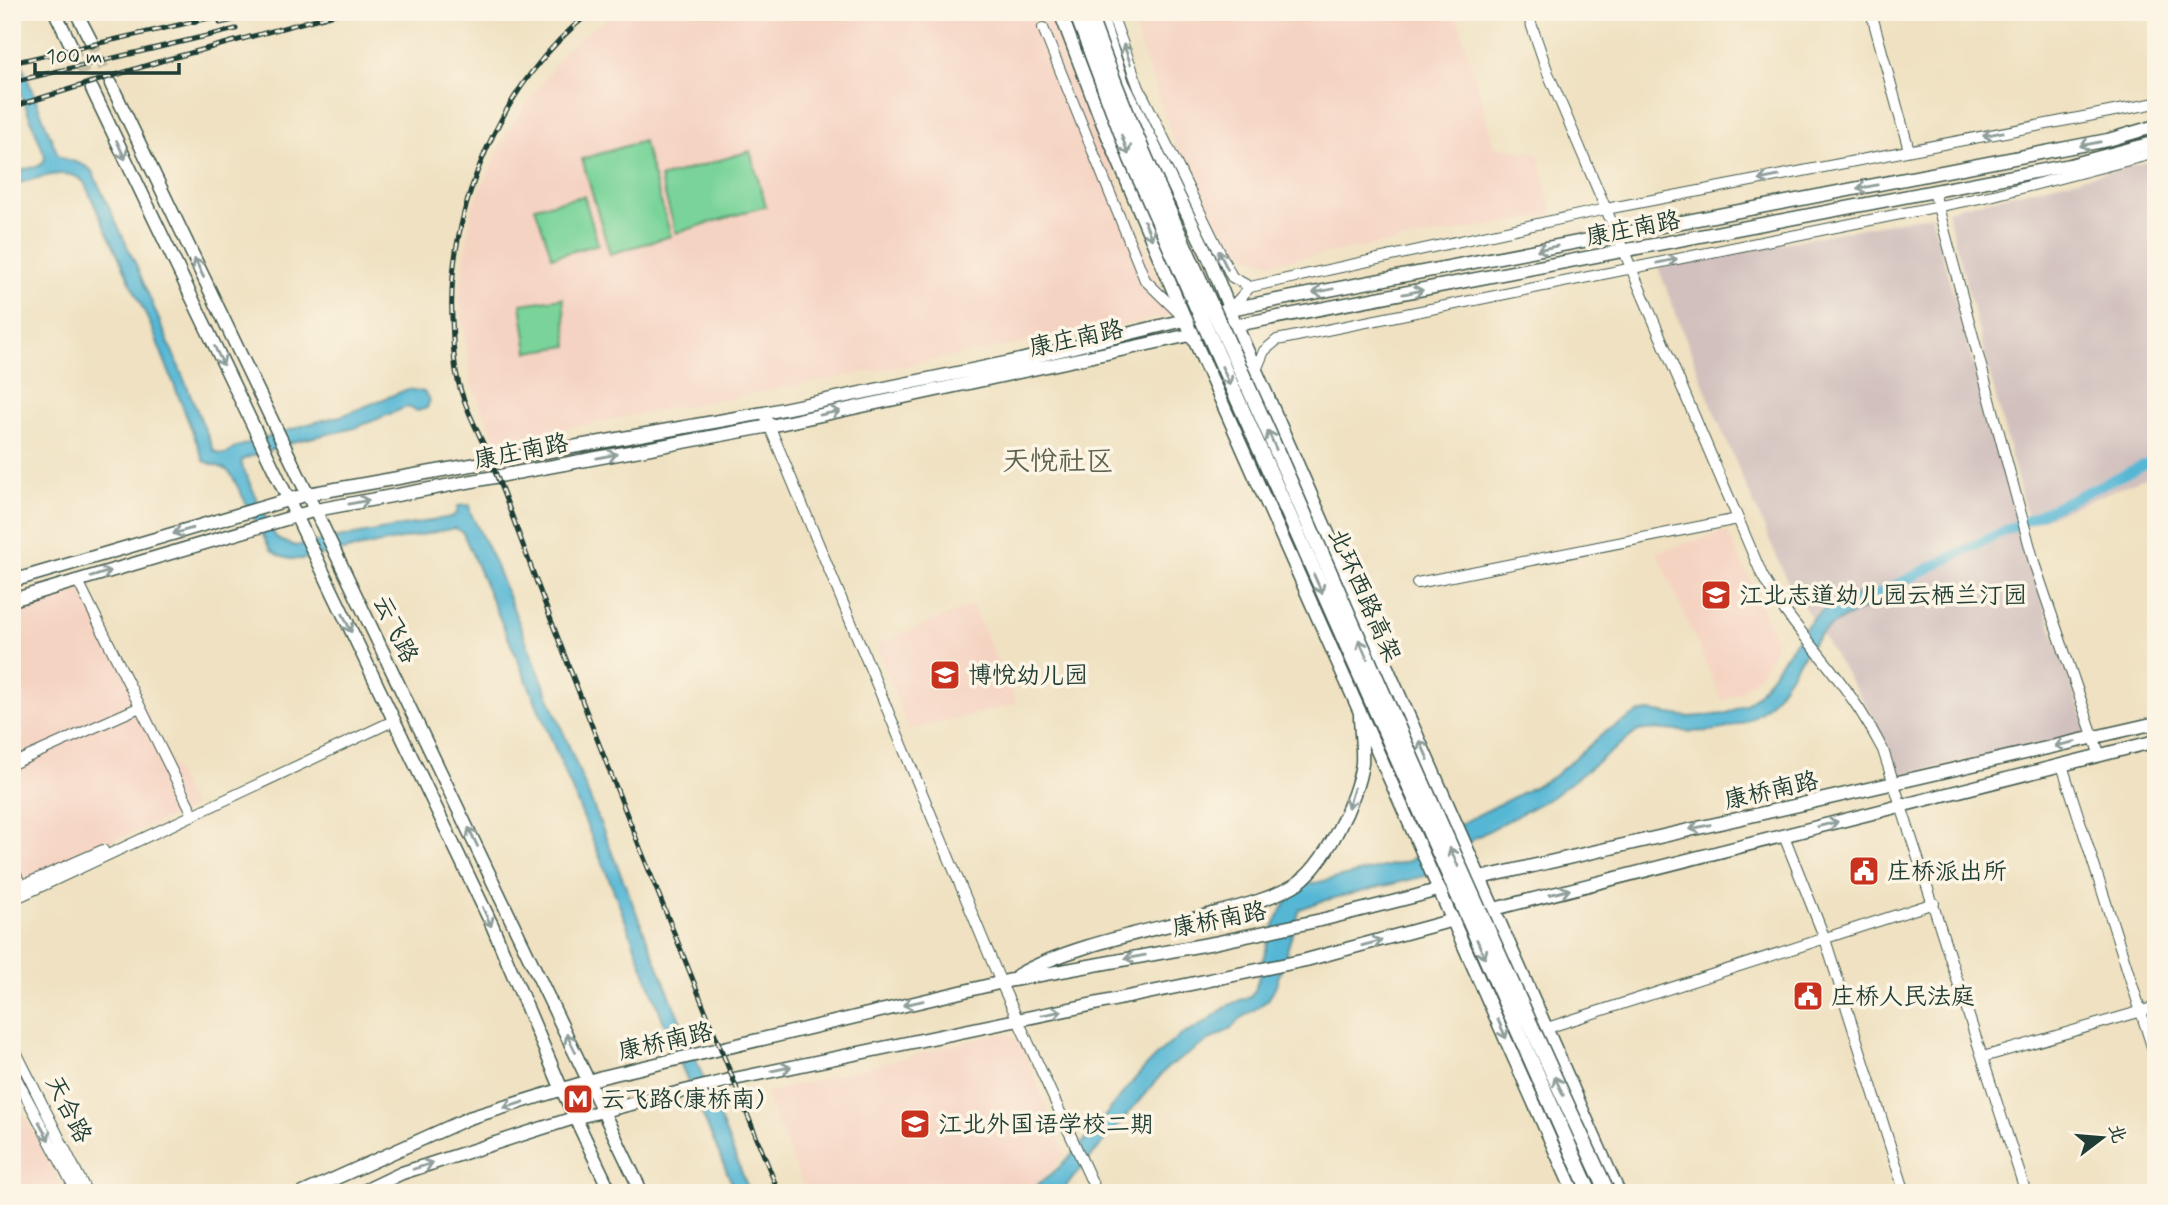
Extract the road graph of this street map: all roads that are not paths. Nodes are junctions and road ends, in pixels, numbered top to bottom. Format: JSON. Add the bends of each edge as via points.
{"nodes":[{"id":1,"x":55,"y":12,"type":"edge"},
{"id":2,"x":76,"y":12,"type":"edge"},
{"id":3,"x":1060,"y":12,"type":"edge"},
{"id":4,"x":1076,"y":12,"type":"edge"},
{"id":5,"x":1088,"y":12,"type":"edge"},
{"id":6,"x":1099,"y":12,"type":"edge"},
{"id":7,"x":1111,"y":12,"type":"edge"},
{"id":8,"x":1527,"y":12,"type":"edge"},
{"id":9,"x":1871,"y":12,"type":"edge"},
{"id":10,"x":1043,"y":28,"type":"dead end"},
{"id":11,"x":91,"y":41,"type":"tunnel mouth"},
{"id":12,"x":72,"y":47,"type":"tunnel mouth"},
{"id":13,"x":111,"y":84,"type":"tunnel mouth"},
{"id":14,"x":92,"y":89,"type":"tunnel mouth"},
{"id":15,"x":2156,"y":103,"type":"edge"},
{"id":16,"x":2156,"y":126,"type":"edge"},
{"id":17,"x":2156,"y":142,"type":"edge"},
{"id":18,"x":1909,"y":150,"type":"junction"},
{"id":19,"x":2156,"y":153,"type":"edge"},
{"id":20,"x":1934,"y":192,"type":"junction"},
{"id":21,"x":1936,"y":206,"type":"junction"},
{"id":22,"x":1606,"y":209,"type":"junction"},
{"id":23,"x":1618,"y":234,"type":"junction"},
{"id":24,"x":1625,"y":252,"type":"junction"},
{"id":25,"x":1631,"y":268,"type":"junction"},
{"id":26,"x":1250,"y":287,"type":"junction"},
{"id":27,"x":1230,"y":309,"type":"junction"},
{"id":28,"x":1186,"y":320,"type":"junction"},
{"id":29,"x":1236,"y":325,"type":"junction"},
{"id":30,"x":1192,"y":335,"type":"junction"},
{"id":31,"x":1256,"y":370,"type":"junction"},
{"id":32,"x":764,"y":413,"type":"junction"},
{"id":33,"x":770,"y":426,"type":"junction"},
{"id":34,"x":309,"y":495,"type":"junction"},
{"id":35,"x":288,"y":500,"type":"junction"},
{"id":36,"x":316,"y":510,"type":"junction"},
{"id":37,"x":297,"y":516,"type":"junction"},
{"id":38,"x":1738,"y":519,"type":"junction"},
{"id":39,"x":12,"y":581,"type":"edge"},
{"id":40,"x":78,"y":581,"type":"junction"},
{"id":41,"x":1417,"y":583,"type":"dead end"},
{"id":42,"x":12,"y":600,"type":"edge"},
{"id":43,"x":140,"y":707,"type":"junction"},
{"id":44,"x":1359,"y":707,"type":"junction"},
{"id":45,"x":393,"y":721,"type":"junction"},
{"id":46,"x":2156,"y":723,"type":"edge"},
{"id":47,"x":2094,"y":737,"type":"junction"},
{"id":48,"x":2156,"y":741,"type":"edge"},
{"id":49,"x":2100,"y":756,"type":"junction"},
{"id":50,"x":12,"y":764,"type":"edge"},
{"id":51,"x":2062,"y":765,"type":"junction"},
{"id":52,"x":1895,"y":783,"type":"junction"},
{"id":53,"x":1903,"y":806,"type":"junction"},
{"id":54,"x":193,"y":814,"type":"junction"},
{"id":55,"x":169,"y":825,"type":"junction"},
{"id":56,"x":1784,"y":836,"type":"junction"},
{"id":57,"x":12,"y":867,"type":"edge"},
{"id":58,"x":1480,"y":877,"type":"junction"},
{"id":59,"x":17,"y":888,"type":"edge"},
{"id":60,"x":1440,"y":890,"type":"junction"},
{"id":61,"x":12,"y":900,"type":"edge"},
{"id":62,"x":1934,"y":903,"type":"junction"},
{"id":63,"x":1494,"y":909,"type":"junction"},
{"id":64,"x":1454,"y":921,"type":"junction"},
{"id":65,"x":1825,"y":939,"type":"junction"},
{"id":66,"x":1004,"y":982,"type":"junction"},
{"id":67,"x":2156,"y":1007,"type":"edge"},
{"id":68,"x":2140,"y":1012,"type":"junction"},
{"id":69,"x":1020,"y":1020,"type":"junction"},
{"id":70,"x":1547,"y":1028,"type":"junction"},
{"id":71,"x":12,"y":1044,"type":"edge"},
{"id":72,"x":1983,"y":1057,"type":"junction"},
{"id":73,"x":2156,"y":1059,"type":"edge"},
{"id":74,"x":12,"y":1070,"type":"edge"},
{"id":75,"x":589,"y":1081,"type":"junction"},
{"id":76,"x":562,"y":1090,"type":"junction"},
{"id":77,"x":603,"y":1111,"type":"junction"},
{"id":78,"x":575,"y":1118,"type":"junction"},
{"id":79,"x":1096,"y":1192,"type":"edge"},
{"id":80,"x":77,"y":1193,"type":"edge"},
{"id":81,"x":87,"y":1193,"type":"edge"},
{"id":82,"x":303,"y":1193,"type":"edge"},
{"id":83,"x":360,"y":1193,"type":"edge"},
{"id":84,"x":611,"y":1193,"type":"edge"},
{"id":85,"x":642,"y":1193,"type":"edge"},
{"id":86,"x":1574,"y":1193,"type":"edge"},
{"id":87,"x":1590,"y":1193,"type":"edge"},
{"id":88,"x":1608,"y":1193,"type":"edge"},
{"id":89,"x":1619,"y":1193,"type":"edge"},
{"id":90,"x":1905,"y":1193,"type":"edge"},
{"id":91,"x":2026,"y":1193,"type":"edge"}],
"edges":[{"from":1,"to":12,"type":"main road"},
{"from":2,"to":11,"type":"main road"},
{"from":3,"to":28,"type":"main road","one_way":true,"via":[[1101,122]]},
{"from":4,"to":87,"type":"highway","name":"北环西路高架","one_way":true,"bridge":true,"via":[[1142,184]]},
{"from":88,"to":5,"type":"highway","name":"北环西路高架","one_way":true,"bridge":true,"via":[[1139,144]]},
{"from":6,"to":27,"type":"main road","via":[[1123,83]]},
{"from":26,"to":7,"type":"street","one_way":true,"via":[[1232,277],[1139,88]]},
{"from":8,"to":22,"type":"street"},
{"from":9,"to":18,"type":"street"},
{"from":10,"to":28,"type":"street","via":[[1145,280]]},
{"from":34,"to":13,"type":"main road","name":"云飞路","one_way":true},
{"from":14,"to":35,"type":"main road","name":"云飞路","one_way":true},
{"from":15,"to":18,"type":"street","one_way":true},
{"from":16,"to":23,"type":"main road","name":"康庄南路","one_way":true,"via":[[2108,140]]},
{"from":17,"to":20,"type":"main road","name":"康庄南路","via":[[2070,165]]},
{"from":18,"to":22,"type":"street","one_way":true},
{"from":19,"to":21,"type":"street"},
{"from":20,"to":21,"type":"street"},
{"from":20,"to":24,"type":"main road","name":"康庄南路"},
{"from":25,"to":21,"type":"street","one_way":true},
{"from":21,"to":47,"type":"street","via":[[2035,566]]},
{"from":22,"to":23,"type":"street"},
{"from":22,"to":26,"type":"street"},
{"from":23,"to":24,"type":"street"},
{"from":23,"to":27,"type":"main road","name":"康庄南路","one_way":true},
{"from":24,"to":25,"type":"street"},
{"from":29,"to":24,"type":"main road","name":"康庄南路","one_way":true},
{"from":25,"to":31,"type":"street","via":[[1277,340],[1264,351]]},
{"from":25,"to":38,"type":"street"},
{"from":26,"to":27,"type":"street"},
{"from":27,"to":28,"type":"main road","name":"康庄南路"},
{"from":27,"to":29,"type":"main road"},
{"from":28,"to":30,"type":"main road"},
{"from":28,"to":32,"type":"main road","name":"康庄南路"},
{"from":29,"to":30,"type":"main road","name":"康庄南路"},
{"from":29,"to":31,"type":"main road"},
{"from":33,"to":30,"type":"main road","name":"康庄南路","one_way":true},
{"from":30,"to":44,"type":"main road"},
{"from":58,"to":31,"type":"main road","one_way":true},
{"from":32,"to":33,"type":"street"},
{"from":32,"to":34,"type":"main road","name":"康庄南路"},
{"from":36,"to":33,"type":"main road","name":"康庄南路","one_way":true},
{"from":33,"to":66,"type":"street"},
{"from":34,"to":35,"type":"main road","name":"康庄南路"},
{"from":34,"to":36,"type":"main road","name":"云飞路"},
{"from":35,"to":37,"type":"main road","name":"云飞路"},
{"from":35,"to":39,"type":"main road","name":"康庄南路","one_way":true},
{"from":36,"to":37,"type":"main road","name":"康庄南路"},
{"from":75,"to":36,"type":"main road","name":"云飞路","one_way":true},
{"from":40,"to":37,"type":"main road","name":"康庄南路","one_way":true},
{"from":37,"to":45,"type":"main road","name":"云飞路","one_way":true},
{"from":38,"to":41,"type":"street"},
{"from":38,"to":52,"type":"street","via":[[1772,594],[1869,723]]},
{"from":40,"to":42,"type":"main road","name":"康庄南路"},
{"from":40,"to":43,"type":"street"},
{"from":43,"to":50,"type":"street"},
{"from":43,"to":54,"type":"street"},
{"from":44,"to":60,"type":"main road"},
{"from":44,"to":66,"type":"main road","one_way":true,"via":[[1362,763],[1344,822],[1295,885],[1251,904],[1035,965]]},
{"from":45,"to":54,"type":"street"},
{"from":45,"to":76,"type":"main road","name":"云飞路","one_way":true,"via":[[492,925]]},
{"from":46,"to":47,"type":"main road","name":"康桥南路"},
{"from":47,"to":49,"type":"street"},
{"from":47,"to":52,"type":"main road","name":"康桥南路","one_way":true},
{"from":48,"to":49,"type":"main road","name":"康桥南路"},
{"from":49,"to":51,"type":"main road","name":"康桥南路"},
{"from":51,"to":53,"type":"main road","name":"康桥南路"},
{"from":51,"to":68,"type":"street"},
{"from":52,"to":53,"type":"street"},
{"from":52,"to":58,"type":"main road","name":"康桥南路","one_way":true},
{"from":56,"to":53,"type":"main road","name":"康桥南路","one_way":true},
{"from":53,"to":62,"type":"street"},
{"from":54,"to":55,"type":"street"},
{"from":55,"to":59,"type":"street"},
{"from":55,"to":61,"type":"street"},
{"from":63,"to":56,"type":"main road","name":"康桥南路","one_way":true},
{"from":56,"to":65,"type":"street"},
{"from":57,"to":59,"type":"street"},
{"from":58,"to":60,"type":"main road","name":"康桥南路"},
{"from":58,"to":63,"type":"main road"},
{"from":60,"to":64,"type":"main road"},
{"from":60,"to":66,"type":"main road","name":"康桥南路","one_way":true,"via":[[1251,935]]},
{"from":62,"to":65,"type":"street"},
{"from":62,"to":72,"type":"street"},
{"from":63,"to":64,"type":"main road","name":"康桥南路"},
{"from":63,"to":70,"type":"main road"},
{"from":69,"to":64,"type":"main road","name":"康桥南路","one_way":true,"via":[[1236,976]]},
{"from":64,"to":86,"type":"main road","one_way":true},
{"from":65,"to":70,"type":"street"},
{"from":65,"to":90,"type":"street"},
{"from":66,"to":69,"type":"street"},
{"from":66,"to":75,"type":"main road","name":"康桥南路","one_way":true},
{"from":67,"to":68,"type":"street"},
{"from":68,"to":72,"type":"street"},
{"from":68,"to":73,"type":"street"},
{"from":77,"to":69,"type":"main road","name":"康桥南路","one_way":true},
{"from":69,"to":79,"type":"street"},
{"from":70,"to":89,"type":"main road"},
{"from":71,"to":81,"type":"street","name":"天合路"},
{"from":72,"to":91,"type":"street"},
{"from":74,"to":80,"type":"street","name":"天合路","one_way":true},
{"from":75,"to":76,"type":"main road","name":"康桥南路"},
{"from":75,"to":77,"type":"main road","name":"云飞路"},
{"from":76,"to":78,"type":"main road","name":"云飞路"},
{"from":76,"to":82,"type":"main road","name":"康桥南路","one_way":true,"via":[[469,1118]]},
{"from":77,"to":78,"type":"main road","name":"康桥南路"},
{"from":77,"to":85,"type":"main road","name":"云飞路"},
{"from":83,"to":78,"type":"main road","one_way":true,"via":[[401,1173]]},
{"from":78,"to":84,"type":"main road","name":"云飞路"}]}
